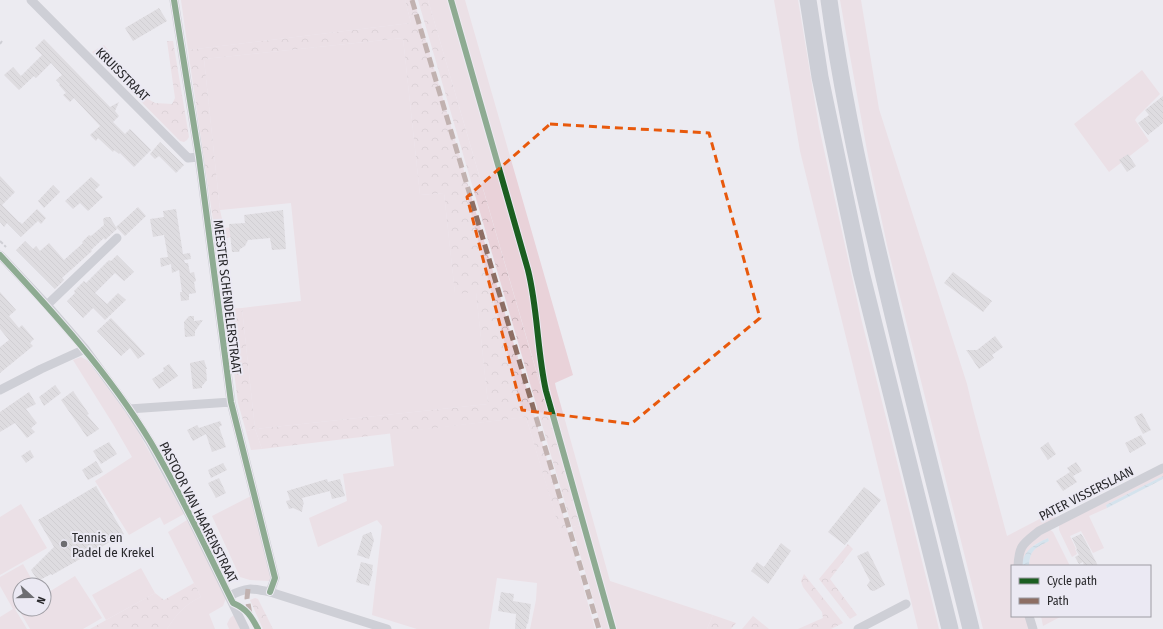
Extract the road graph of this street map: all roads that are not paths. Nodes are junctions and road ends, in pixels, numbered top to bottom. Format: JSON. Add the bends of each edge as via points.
{"nodes":[{"id":1,"x":31,"y":0,"type":"edge"},
{"id":2,"x":174,"y":0,"type":"edge"},
{"id":3,"x":808,"y":0,"type":"edge"},
{"id":4,"x":829,"y":0,"type":"edge"},
{"id":5,"x":199,"y":157,"type":"junction"},
{"id":6,"x":117,"y":238,"type":"dead end"},
{"id":7,"x":0,"y":255,"type":"edge"},
{"id":8,"x":47,"y":305,"type":"junction"},
{"id":9,"x":85,"y":350,"type":"junction"},
{"id":10,"x":0,"y":390,"type":"edge"},
{"id":11,"x":231,"y":402,"type":"junction"},
{"id":12,"x":129,"y":409,"type":"junction"},
{"id":13,"x":1163,"y":468,"type":"edge"},
{"id":14,"x":1018,"y":565,"type":"edge"},
{"id":15,"x":270,"y":592,"type":"junction"},
{"id":16,"x":230,"y":596,"type":"junction"},
{"id":17,"x":906,"y":604,"type":"dead end"},
{"id":18,"x":1029,"y":617,"type":"edge"},
{"id":19,"x":245,"y":629,"type":"edge"},
{"id":20,"x":387,"y":629,"type":"edge"},
{"id":21,"x":858,"y":629,"type":"edge"},
{"id":22,"x":950,"y":629,"type":"edge"},
{"id":23,"x":971,"y":629,"type":"edge"},
{"id":24,"x":1033,"y":629,"type":"edge"}],
"edges":[{"from":1,"to":5,"type":"street","name":"KRUISSTRAAT","via":[[188,158]]},
{"from":2,"to":5,"type":"street","name":"MEESTER SCHENDELERSTRAAT"},
{"from":3,"to":22,"type":"highway","via":[[820,77],[861,272]]},
{"from":4,"to":23,"type":"highway","via":[[862,185]]},
{"from":5,"to":11,"type":"street","name":"MEESTER SCHENDELERSTRAAT"},
{"from":6,"to":8,"type":"street"},
{"from":7,"to":8,"type":"street","name":"PASTOOR VAN HAARENSTRAAT"},
{"from":8,"to":9,"type":"street","name":"PASTOOR VAN HAARENSTRAAT"},
{"from":9,"to":10,"type":"street"},
{"from":9,"to":12,"type":"street","name":"PASTOOR VAN HAARENSTRAAT"},
{"from":11,"to":12,"type":"street"},
{"from":11,"to":15,"type":"street","name":"MEESTER SCHENDELERSTRAAT","via":[[276,578]]},
{"from":12,"to":16,"type":"street","name":"PASTOOR VAN HAARENSTRAAT","via":[[186,507]]},
{"from":13,"to":14,"type":"street","name":"PATER VISSERSLAAN","via":[[1039,531],[1023,544],[1018,556]]},
{"from":15,"to":16,"type":"street","via":[[252,588]]},
{"from":15,"to":20,"type":"street"},
{"from":16,"to":19,"type":"street","name":"PASTOOR VAN HAARENSTRAAT"},
{"from":17,"to":21,"type":"street"},
{"from":18,"to":24,"type":"street"}]}
